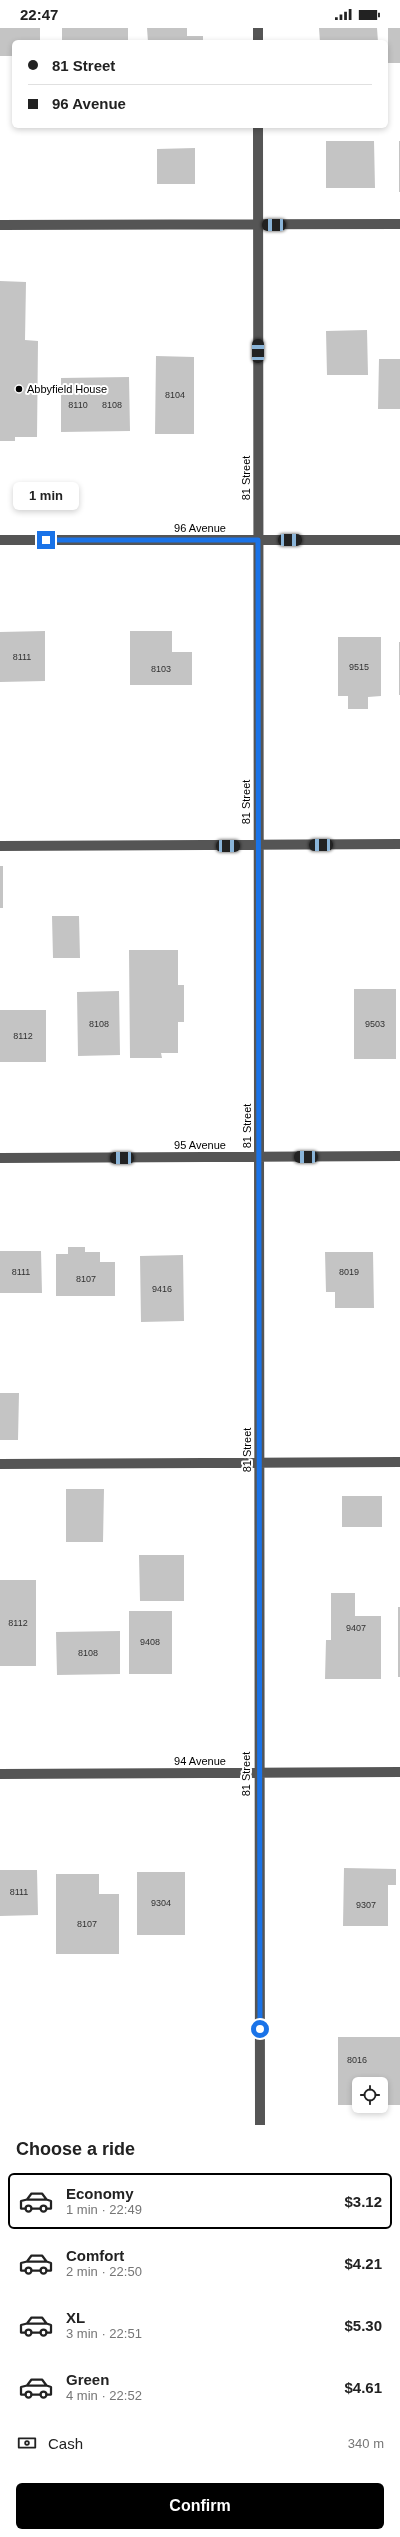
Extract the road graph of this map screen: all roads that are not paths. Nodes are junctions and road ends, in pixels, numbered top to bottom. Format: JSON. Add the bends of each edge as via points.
{"nodes":[{"id":1,"x":258,"y":28,"type":"edge"},
{"id":2,"x":258,"y":40,"type":"edge"},
{"id":3,"x":258,"y":128,"type":"edge"},
{"id":4,"x":400,"y":224,"type":"edge"},
{"id":5,"x":0,"y":225,"type":"edge"},
{"id":6,"x":258,"y":225,"type":"junction"},
{"id":7,"x":0,"y":540,"type":"edge"},
{"id":8,"x":258,"y":540,"type":"junction"},
{"id":9,"x":400,"y":540,"type":"edge"},
{"id":10,"x":400,"y":844,"type":"edge"},
{"id":11,"x":0,"y":846,"type":"edge"},
{"id":12,"x":258,"y":846,"type":"junction"},
{"id":13,"x":400,"y":1156,"type":"edge"},
{"id":14,"x":259,"y":1157,"type":"junction"},
{"id":15,"x":0,"y":1158,"type":"edge"},
{"id":16,"x":400,"y":1462,"type":"edge"},
{"id":17,"x":0,"y":1464,"type":"edge"},
{"id":18,"x":260,"y":1464,"type":"junction"},
{"id":19,"x":400,"y":1772,"type":"edge"},
{"id":20,"x":258,"y":1773,"type":"junction"},
{"id":21,"x":0,"y":1774,"type":"edge"},
{"id":22,"x":260,"y":2125,"type":"edge"}],
"edges":[{"from":1,"to":2,"type":"street"},
{"from":3,"to":6,"type":"street","name":"81 Street"},
{"from":4,"to":6,"type":"street"},
{"from":5,"to":6,"type":"street"},
{"from":6,"to":8,"type":"street","name":"81 Street"},
{"from":7,"to":8,"type":"street","name":"96 Avenue"},
{"from":8,"to":9,"type":"street","name":"96 Avenue"},
{"from":8,"to":12,"type":"street","name":"81 Street"},
{"from":10,"to":12,"type":"street"},
{"from":11,"to":12,"type":"street"},
{"from":12,"to":14,"type":"street","name":"81 Street"},
{"from":13,"to":14,"type":"street","name":"95 Avenue"},
{"from":14,"to":15,"type":"street","name":"95 Avenue"},
{"from":14,"to":18,"type":"street","name":"81 Street"},
{"from":16,"to":18,"type":"street"},
{"from":17,"to":18,"type":"street"},
{"from":18,"to":20,"type":"street","name":"81 Street"},
{"from":19,"to":20,"type":"street","name":"94 Avenue"},
{"from":20,"to":21,"type":"street","name":"94 Avenue"},
{"from":20,"to":22,"type":"street","name":"81 Street"}]}
